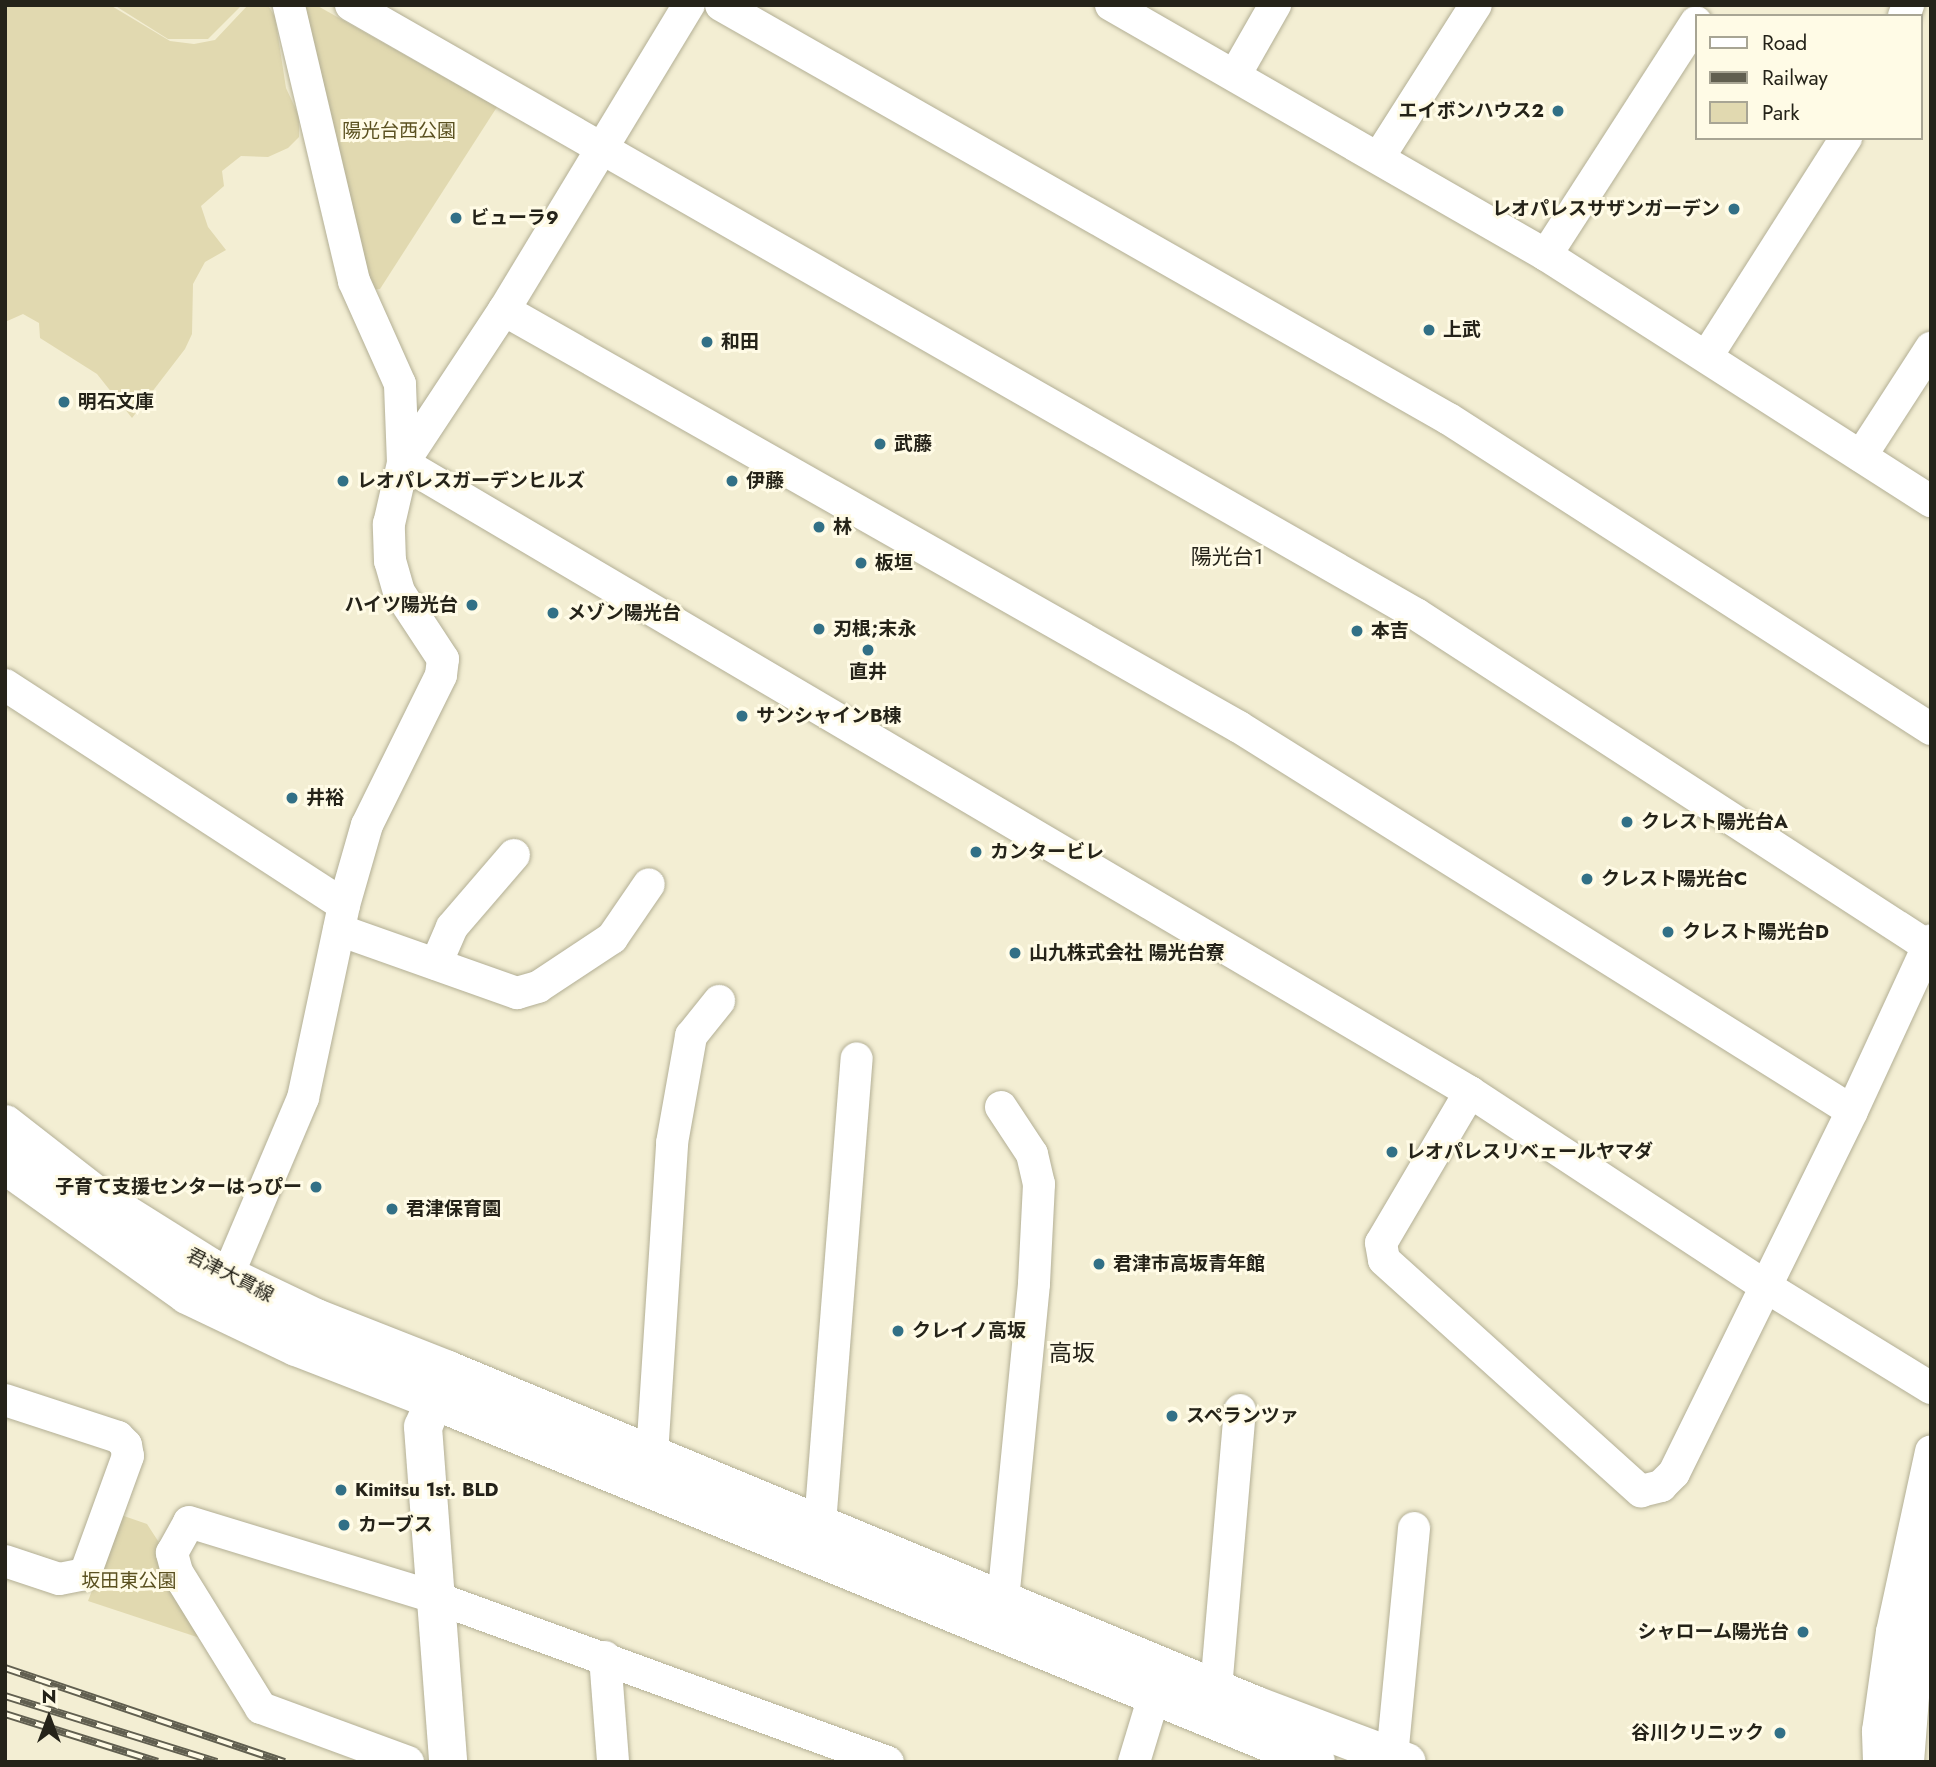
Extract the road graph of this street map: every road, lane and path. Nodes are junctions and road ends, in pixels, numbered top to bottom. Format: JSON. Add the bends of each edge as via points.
{"nodes":[{"id":1,"x":289,"y":5,"type":"edge"},
{"id":2,"x":351,"y":5,"type":"edge"},
{"id":3,"x":689,"y":5,"type":"edge"},
{"id":4,"x":721,"y":5,"type":"edge"},
{"id":5,"x":1111,"y":5,"type":"edge"},
{"id":6,"x":1275,"y":5,"type":"edge"},
{"id":7,"x":1476,"y":5,"type":"edge"},
{"id":8,"x":1694,"y":25,"type":"edge"},
{"id":9,"x":1235,"y":75,"type":"junction"},
{"id":10,"x":1845,"y":140,"type":"edge"},
{"id":11,"x":602,"y":149,"type":"junction"},
{"id":12,"x":1379,"y":157,"type":"junction"},
{"id":13,"x":1546,"y":255,"type":"junction"},
{"id":14,"x":504,"y":310,"type":"junction"},
{"id":15,"x":1931,"y":348,"type":"edge"},
{"id":16,"x":1707,"y":356,"type":"junction"},
{"id":17,"x":1861,"y":456,"type":"junction"},
{"id":18,"x":402,"y":463,"type":"junction"},
{"id":19,"x":1931,"y":501,"type":"edge"},
{"id":20,"x":5,"y":685,"type":"edge"},
{"id":21,"x":1931,"y":729,"type":"edge"},
{"id":22,"x":514,"y":855,"type":"dead end"},
{"id":23,"x":649,"y":884,"type":"dead end"},
{"id":24,"x":342,"y":917,"type":"junction"},
{"id":25,"x":1928,"y":942,"type":"edge"},
{"id":26,"x":436,"y":964,"type":"junction"},
{"id":27,"x":719,"y":1001,"type":"dead end"},
{"id":28,"x":857,"y":1058,"type":"dead end"},
{"id":29,"x":1470,"y":1092,"type":"junction"},
{"id":30,"x":1001,"y":1107,"type":"dead end"},
{"id":31,"x":1852,"y":1111,"type":"junction"},
{"id":32,"x":5,"y":1124,"type":"edge"},
{"id":33,"x":5,"y":1165,"type":"edge"},
{"id":34,"x":1765,"y":1286,"type":"junction"},
{"id":35,"x":221,"y":1292,"type":"junction"},
{"id":36,"x":442,"y":1386,"type":"junction"},
{"id":37,"x":1931,"y":1388,"type":"edge"},
{"id":38,"x":5,"y":1400,"type":"edge"},
{"id":39,"x":1240,"y":1410,"type":"dead end"},
{"id":40,"x":1931,"y":1451,"type":"edge"},
{"id":41,"x":652,"y":1455,"type":"junction"},
{"id":42,"x":820,"y":1524,"type":"junction"},
{"id":43,"x":1414,"y":1528,"type":"dead end"},
{"id":44,"x":1931,"y":1555,"type":"edge"},
{"id":45,"x":5,"y":1562,"type":"edge"},
{"id":46,"x":434,"y":1597,"type":"junction"},
{"id":47,"x":1003,"y":1600,"type":"junction"},
{"id":48,"x":605,"y":1657,"type":"junction"},
{"id":49,"x":1216,"y":1689,"type":"junction"},
{"id":50,"x":1154,"y":1696,"type":"junction"},
{"id":51,"x":1399,"y":1759,"type":"edge"},
{"id":52,"x":408,"y":1762,"type":"edge"},
{"id":53,"x":448,"y":1762,"type":"edge"},
{"id":54,"x":613,"y":1762,"type":"edge"},
{"id":55,"x":888,"y":1762,"type":"edge"},
{"id":56,"x":1135,"y":1762,"type":"edge"},
{"id":57,"x":1316,"y":1762,"type":"edge"},
{"id":58,"x":1879,"y":1762,"type":"edge"},
{"id":59,"x":1905,"y":1762,"type":"edge"}],
"edges":[{"from":1,"to":18,"type":"street","via":[[354,281],[400,384]]},
{"from":2,"to":11,"type":"street"},
{"from":3,"to":11,"type":"street"},
{"from":4,"to":21,"type":"street","via":[[1450,419]]},
{"from":5,"to":9,"type":"street"},
{"from":6,"to":9,"type":"street"},
{"from":7,"to":12,"type":"street"},
{"from":8,"to":13,"type":"street"},
{"from":9,"to":12,"type":"street"},
{"from":10,"to":16,"type":"street"},
{"from":11,"to":14,"type":"street"},
{"from":11,"to":25,"type":"street","via":[[1416,614]]},
{"from":12,"to":13,"type":"street"},
{"from":13,"to":16,"type":"street"},
{"from":14,"to":18,"type":"street"},
{"from":14,"to":31,"type":"street","via":[[1239,727]]},
{"from":15,"to":17,"type":"street"},
{"from":16,"to":17,"type":"street"},
{"from":17,"to":19,"type":"street"},
{"from":18,"to":24,"type":"street","via":[[389,524],[390,561],[399,592],[443,660],[368,825]]},
{"from":18,"to":29,"type":"street"},
{"from":20,"to":24,"type":"street"},
{"from":22,"to":26,"type":"street","via":[[452,927]]},
{"from":23,"to":26,"type":"street","via":[[612,937],[538,987],[517,993]]},
{"from":24,"to":26,"type":"street"},
{"from":24,"to":35,"type":"street","via":[[303,1098]]},
{"from":25,"to":31,"type":"street"},
{"from":27,"to":41,"type":"street","via":[[691,1036],[672,1143]]},
{"from":28,"to":42,"type":"street"},
{"from":29,"to":34,"type":"street"},
{"from":29,"to":34,"type":"street","via":[[1381,1243],[1384,1260],[1641,1492],[1661,1486],[1674,1473]]},
{"from":30,"to":47,"type":"street","via":[[1032,1154],[1039,1184],[1034,1284]]},
{"from":31,"to":34,"type":"street"},
{"from":32,"to":35,"type":"street","name":"君津大貫線","via":[[149,1231]]},
{"from":33,"to":35,"type":"street","name":"君津大貫線","via":[[102,1237]]},
{"from":34,"to":37,"type":"street"},
{"from":35,"to":36,"type":"street","name":"君津大貫線","via":[[296,1347]]},
{"from":36,"to":41,"type":"street"},
{"from":36,"to":46,"type":"street","via":[[423,1427]]},
{"from":36,"to":50,"type":"street"},
{"from":38,"to":45,"type":"street","via":[[118,1437],[127,1445],[128,1456],[85,1574],[59,1579]]},
{"from":39,"to":49,"type":"street"},
{"from":40,"to":58,"type":"street","via":[[1892,1632],[1878,1731]]},
{"from":41,"to":42,"type":"street"},
{"from":42,"to":47,"type":"street"},
{"from":43,"to":51,"type":"street"},
{"from":44,"to":59,"type":"street","via":[[1911,1684]]},
{"from":46,"to":48,"type":"street"},
{"from":46,"to":52,"type":"street","via":[[189,1522],[172,1553],[177,1572],[261,1708]]},
{"from":46,"to":53,"type":"street"},
{"from":47,"to":49,"type":"street"},
{"from":48,"to":54,"type":"street"},
{"from":48,"to":55,"type":"street"},
{"from":49,"to":51,"type":"street"},
{"from":50,"to":56,"type":"street"},
{"from":50,"to":57,"type":"street"}]}
